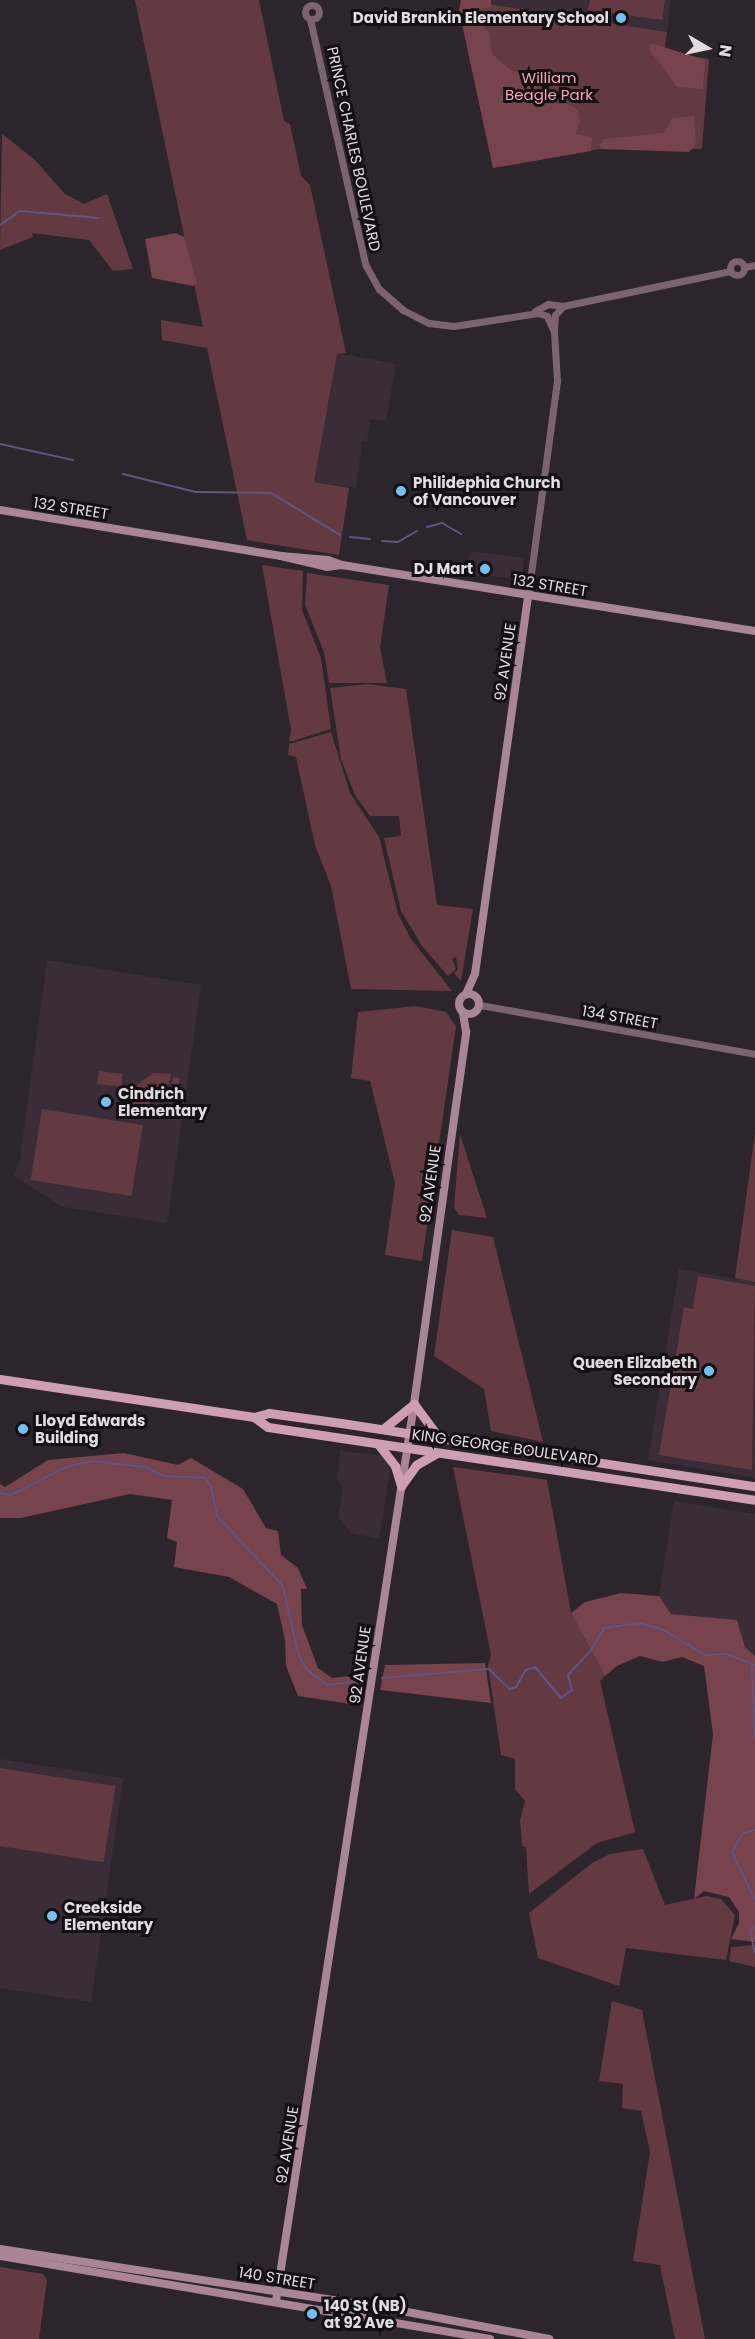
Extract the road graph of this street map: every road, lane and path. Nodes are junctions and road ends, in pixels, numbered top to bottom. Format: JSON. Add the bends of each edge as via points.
{"nodes":[{"id":1,"x":310,"y":3,"type":"edge"},
{"id":2,"x":313,"y":19,"type":"junction"},
{"id":3,"x":755,"y":265,"type":"edge"},
{"id":4,"x":544,"y":307,"type":"junction"},
{"id":5,"x":558,"y":309,"type":"junction"},
{"id":6,"x":530,"y":313,"type":"junction"},
{"id":7,"x":546,"y":316,"type":"junction"},
{"id":8,"x":554,"y":332,"type":"junction"},
{"id":9,"x":0,"y":510,"type":"edge"},
{"id":10,"x":528,"y":596,"type":"junction"},
{"id":11,"x":755,"y":631,"type":"edge"},
{"id":12,"x":475,"y":975,"type":"junction"},
{"id":13,"x":466,"y":994,"type":"junction"},
{"id":14,"x":478,"y":1000,"type":"junction"},
{"id":15,"x":463,"y":1012,"type":"junction"},
{"id":16,"x":474,"y":1013,"type":"junction"},
{"id":17,"x":466,"y":1032,"type":"junction"},
{"id":18,"x":755,"y":1054,"type":"edge"},
{"id":19,"x":0,"y":1379,"type":"edge"},
{"id":20,"x":414,"y":1404,"type":"junction"},
{"id":21,"x":254,"y":1417,"type":"junction"},
{"id":22,"x":383,"y":1430,"type":"junction"},
{"id":23,"x":409,"y":1435,"type":"junction"},
{"id":24,"x":440,"y":1439,"type":"junction"},
{"id":25,"x":378,"y":1444,"type":"junction"},
{"id":26,"x":407,"y":1448,"type":"junction"},
{"id":27,"x":437,"y":1453,"type":"junction"},
{"id":28,"x":401,"y":1486,"type":"junction"},
{"id":29,"x":755,"y":1486,"type":"edge"},
{"id":30,"x":755,"y":1500,"type":"edge"},
{"id":31,"x":0,"y":2249,"type":"edge"},
{"id":32,"x":0,"y":2256,"type":"edge"},
{"id":33,"x":104,"y":2263,"type":"junction"},
{"id":34,"x":58,"y":2265,"type":"junction"},
{"id":35,"x":277,"y":2296,"type":"junction"},
{"id":36,"x":490,"y":2339,"type":"edge"},
{"id":37,"x":549,"y":2339,"type":"edge"}],
"edges":[{"from":1,"to":2,"type":"street","via":[[305,14]]},
{"from":1,"to":2,"type":"street","via":[[319,11]]},
{"from":2,"to":6,"type":"street","name":"PRINCE CHARLES BOULEVARD","via":[[365,264],[380,289],[403,310],[442,326]]},
{"from":3,"to":5,"type":"street","via":[[744,267],[735,261],[730,271]]},
{"from":4,"to":5,"type":"street","name":"PRINCE CHARLES BOULEVARD"},
{"from":4,"to":6,"type":"street","name":"PRINCE CHARLES BOULEVARD"},
{"from":4,"to":7,"type":"street","name":"92 AVENUE"},
{"from":5,"to":7,"type":"street","name":"PRINCE CHARLES BOULEVARD"},
{"from":5,"to":8,"type":"street","name":"92 AVENUE"},
{"from":6,"to":7,"type":"street","name":"PRINCE CHARLES BOULEVARD"},
{"from":7,"to":8,"type":"street","name":"92 AVENUE"},
{"from":8,"to":10,"type":"street","name":"92 AVENUE","via":[[557,381]]},
{"from":9,"to":10,"type":"main road","name":"132 STREET","via":[[327,567],[342,565]]},
{"from":10,"to":11,"type":"main road","name":"132 STREET"},
{"from":10,"to":12,"type":"main road","name":"92 AVENUE"},
{"from":12,"to":13,"type":"main road","name":"92 AVENUE"},
{"from":12,"to":14,"type":"main road"},
{"from":13,"to":14,"type":"main road"},
{"from":13,"to":15,"type":"main road","name":"92 AVENUE","via":[[459,1002]]},
{"from":14,"to":16,"type":"main road"},
{"from":14,"to":18,"type":"street","name":"134 STREET"},
{"from":15,"to":16,"type":"main road"},
{"from":15,"to":17,"type":"main road"},
{"from":16,"to":17,"type":"main road"},
{"from":17,"to":20,"type":"main road","name":"92 AVENUE"},
{"from":19,"to":21,"type":"main road","name":"KING GEORGE BOULEVARD"},
{"from":20,"to":22,"type":"main road"},
{"from":20,"to":23,"type":"main road","name":"92 AVENUE"},
{"from":20,"to":24,"type":"main road"},
{"from":21,"to":22,"type":"main road","name":"KING GEORGE BOULEVARD","via":[[269,1413]]},
{"from":21,"to":25,"type":"main road","name":"KING GEORGE BOULEVARD","via":[[268,1426]]},
{"from":22,"to":23,"type":"main road","name":"KING GEORGE BOULEVARD"},
{"from":23,"to":24,"type":"main road","name":"KING GEORGE BOULEVARD"},
{"from":23,"to":26,"type":"main road","name":"92 AVENUE"},
{"from":24,"to":29,"type":"main road","name":"KING GEORGE BOULEVARD"},
{"from":25,"to":26,"type":"main road","name":"KING GEORGE BOULEVARD"},
{"from":25,"to":28,"type":"main road","via":[[395,1466]]},
{"from":26,"to":27,"type":"main road","name":"KING GEORGE BOULEVARD"},
{"from":26,"to":28,"type":"main road","name":"92 AVENUE"},
{"from":27,"to":28,"type":"main road","via":[[416,1465]]},
{"from":27,"to":30,"type":"main road","name":"KING GEORGE BOULEVARD"},
{"from":28,"to":35,"type":"main road","name":"92 AVENUE"},
{"from":31,"to":33,"type":"main road","name":"140 STREET"},
{"from":32,"to":34,"type":"main road","name":"140 STREET"},
{"from":33,"to":34,"type":"main road","via":[[94,2266],[62,2261]]},
{"from":33,"to":35,"type":"main road","name":"140 STREET"},
{"from":34,"to":35,"type":"main road","name":"140 STREET"},
{"from":35,"to":36,"type":"main road","name":"140 STREET"},
{"from":35,"to":37,"type":"main road","name":"140 STREET"}]}
